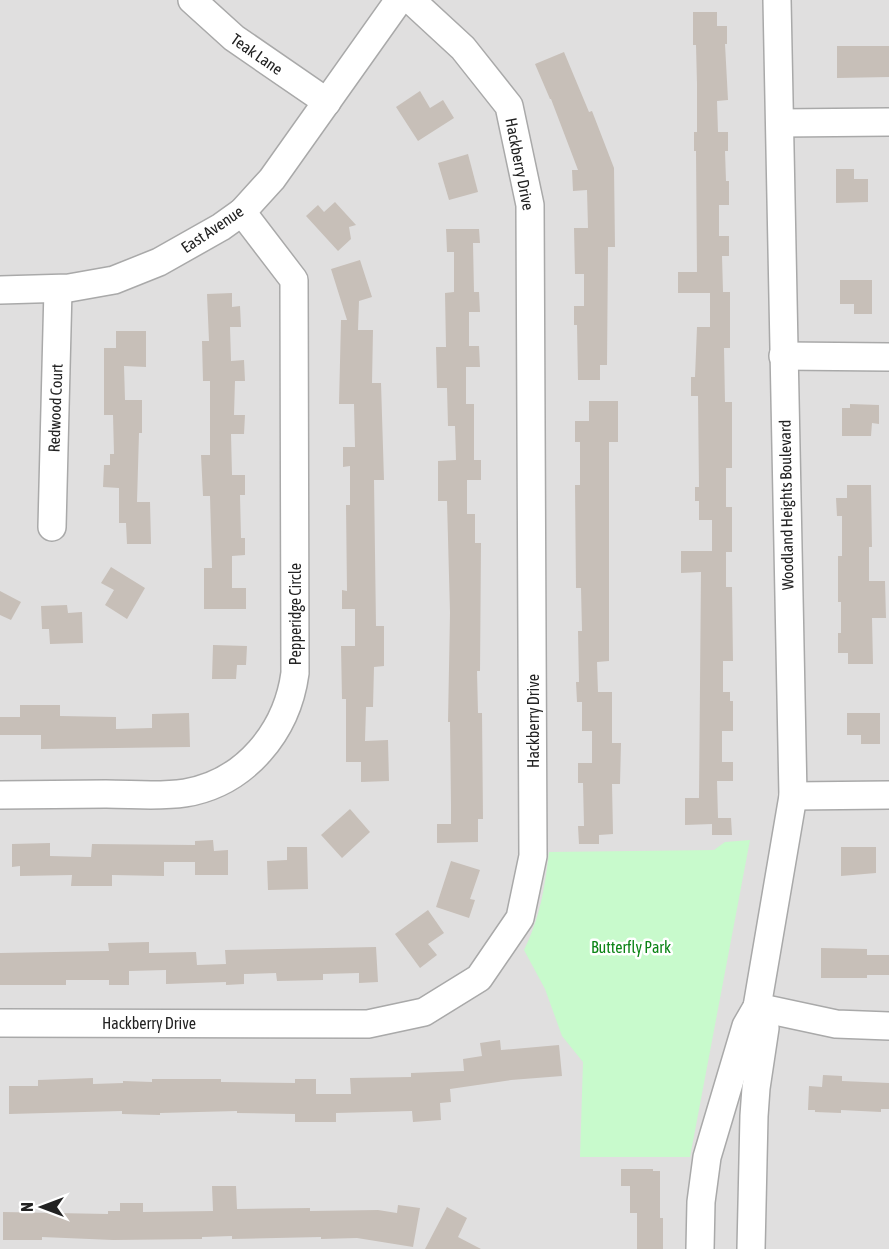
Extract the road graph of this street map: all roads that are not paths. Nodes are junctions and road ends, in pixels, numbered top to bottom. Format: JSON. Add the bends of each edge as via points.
{"nodes":[{"id":1,"x":192,"y":0,"type":"edge"},
{"id":2,"x":399,"y":0,"type":"edge"},
{"id":3,"x":411,"y":0,"type":"edge"},
{"id":4,"x":777,"y":0,"type":"edge"},
{"id":5,"x":327,"y":102,"type":"junction"},
{"id":6,"x":889,"y":122,"type":"edge"},
{"id":7,"x":780,"y":123,"type":"junction"},
{"id":8,"x":242,"y":212,"type":"junction"},
{"id":9,"x":58,"y":289,"type":"junction"},
{"id":10,"x":0,"y":290,"type":"edge"},
{"id":11,"x":783,"y":356,"type":"junction"},
{"id":12,"x":889,"y":357,"type":"edge"},
{"id":13,"x":52,"y":527,"type":"dead end"},
{"id":14,"x":0,"y":795,"type":"edge"},
{"id":15,"x":889,"y":795,"type":"edge"},
{"id":16,"x":793,"y":796,"type":"junction"},
{"id":17,"x":757,"y":1007,"type":"junction"},
{"id":18,"x":0,"y":1023,"type":"edge"},
{"id":19,"x":889,"y":1026,"type":"edge"},
{"id":20,"x":700,"y":1249,"type":"edge"},
{"id":21,"x":751,"y":1249,"type":"edge"}],
"edges":[{"from":1,"to":5,"type":"street","name":"Teak Lane","via":[[229,34]]},
{"from":2,"to":5,"type":"street","name":"East Avenue"},
{"from":3,"to":18,"type":"street","name":"Hackberry Drive","via":[[463,48],[509,106],[530,205],[534,856],[520,918],[479,978],[424,1012],[368,1024]]},
{"from":4,"to":7,"type":"street","name":"Woodland Heights Boulevard"},
{"from":5,"to":8,"type":"street","name":"East Avenue","via":[[283,165]]},
{"from":6,"to":7,"type":"street"},
{"from":7,"to":11,"type":"street","name":"Woodland Heights Boulevard"},
{"from":8,"to":9,"type":"street","name":"East Avenue","via":[[192,244],[136,272],[101,283]]},
{"from":8,"to":14,"type":"street","name":"Pepperidge Circle","via":[[294,280],[295,673],[285,712],[271,739],[249,764],[208,787],[173,794]]},
{"from":9,"to":10,"type":"street","name":"East Avenue"},
{"from":9,"to":13,"type":"street","name":"Redwood Court"},
{"from":11,"to":12,"type":"street"},
{"from":11,"to":16,"type":"street","name":"Woodland Heights Boulevard"},
{"from":15,"to":16,"type":"street"},
{"from":16,"to":17,"type":"street","name":"Woodland Heights Boulevard"},
{"from":17,"to":19,"type":"street","via":[[836,1024]]},
{"from":17,"to":20,"type":"street","name":"Woodland Heights Boulevard","via":[[746,1026],[707,1157]]},
{"from":17,"to":21,"type":"street","name":"Woodland Heights Boulevard","via":[[765,1028],[754,1116]]}]}
